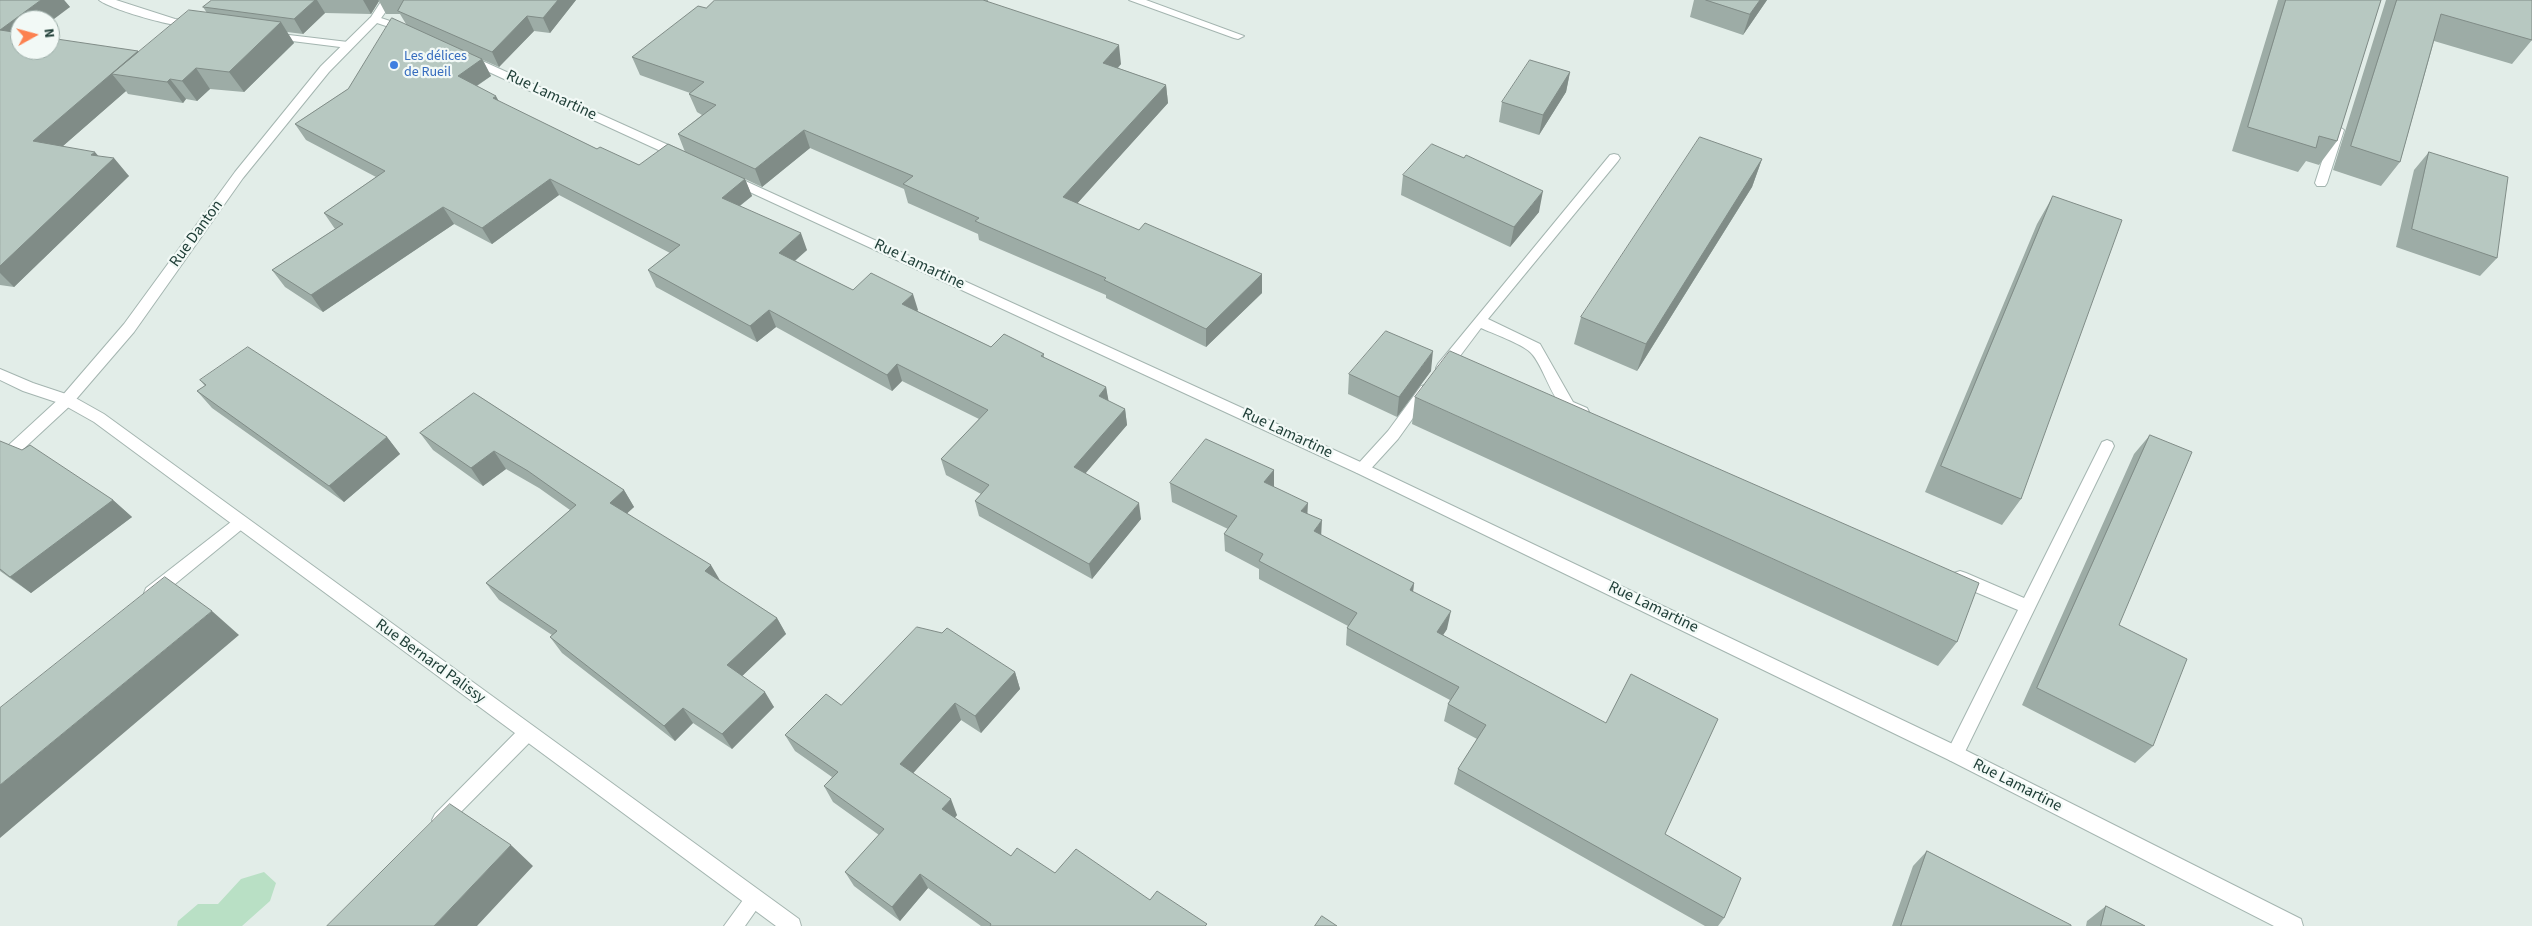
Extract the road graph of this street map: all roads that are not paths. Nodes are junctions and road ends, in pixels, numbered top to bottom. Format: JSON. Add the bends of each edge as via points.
{"nodes":[{"id":1,"x":105,"y":0,"type":"edge"},
{"id":2,"x":388,"y":0,"type":"edge"},
{"id":3,"x":1135,"y":0,"type":"edge"},
{"id":4,"x":375,"y":18,"type":"junction"},
{"id":5,"x":212,"y":27,"type":"edge"},
{"id":6,"x":260,"y":34,"type":"edge"},
{"id":7,"x":416,"y":35,"type":"edge"},
{"id":8,"x":1238,"y":36,"type":"dead end"},
{"id":9,"x":348,"y":45,"type":"junction"},
{"id":10,"x":452,"y":51,"type":"edge"},
{"id":11,"x":2341,"y":119,"type":"edge"},
{"id":12,"x":1614,"y":158,"type":"dead end"},
{"id":13,"x":696,"y":162,"type":"edge"},
{"id":14,"x":714,"y":171,"type":"edge"},
{"id":15,"x":2320,"y":183,"type":"dead end"},
{"id":16,"x":1479,"y":321,"type":"junction"},
{"id":17,"x":0,"y":374,"type":"edge"},
{"id":18,"x":67,"y":400,"type":"junction"},
{"id":19,"x":1595,"y":418,"type":"edge"},
{"id":20,"x":2107,"y":446,"type":"dead end"},
{"id":21,"x":0,"y":462,"type":"edge"},
{"id":22,"x":1362,"y":469,"type":"junction"},
{"id":23,"x":241,"y":522,"type":"junction"},
{"id":24,"x":1946,"y":572,"type":"edge"},
{"id":25,"x":140,"y":602,"type":"edge"},
{"id":26,"x":2027,"y":607,"type":"junction"},
{"id":27,"x":527,"y":734,"type":"junction"},
{"id":28,"x":1955,"y":754,"type":"junction"},
{"id":29,"x":427,"y":835,"type":"edge"},
{"id":30,"x":755,"y":899,"type":"junction"},
{"id":31,"x":733,"y":926,"type":"edge"},
{"id":32,"x":792,"y":926,"type":"edge"},
{"id":33,"x":2294,"y":926,"type":"edge"}],
"edges":[{"from":1,"to":5,"type":"street","via":[[173,22]]},
{"from":2,"to":4,"type":"street","name":"Rue Danton"},
{"from":3,"to":8,"type":"street"},
{"from":4,"to":7,"type":"street"},
{"from":4,"to":9,"type":"street","name":"Rue Danton"},
{"from":6,"to":9,"type":"street"},
{"from":9,"to":18,"type":"street","name":"Rue Danton","via":[[239,175],[129,328]]},
{"from":10,"to":13,"type":"street","name":"Rue Lamartine"},
{"from":11,"to":15,"type":"street"},
{"from":12,"to":16,"type":"street"},
{"from":14,"to":22,"type":"street","name":"Rue Lamartine"},
{"from":16,"to":19,"type":"street","via":[[1536,348],[1568,406]]},
{"from":16,"to":22,"type":"street","via":[[1393,435]]},
{"from":17,"to":18,"type":"street","name":"Rue Bernard Palissy"},
{"from":18,"to":21,"type":"street","name":"Rue Danton"},
{"from":18,"to":23,"type":"street","name":"Rue Bernard Palissy","via":[[99,418]]},
{"from":20,"to":26,"type":"street"},
{"from":22,"to":28,"type":"street","name":"Rue Lamartine"},
{"from":23,"to":25,"type":"street"},
{"from":23,"to":27,"type":"street","name":"Rue Bernard Palissy"},
{"from":24,"to":26,"type":"street"},
{"from":26,"to":28,"type":"street"},
{"from":27,"to":29,"type":"street"},
{"from":27,"to":30,"type":"street","name":"Rue Bernard Palissy"},
{"from":28,"to":33,"type":"street","name":"Rue Lamartine"},
{"from":30,"to":31,"type":"street"},
{"from":30,"to":32,"type":"street","name":"Rue Bernard Palissy"}]}
